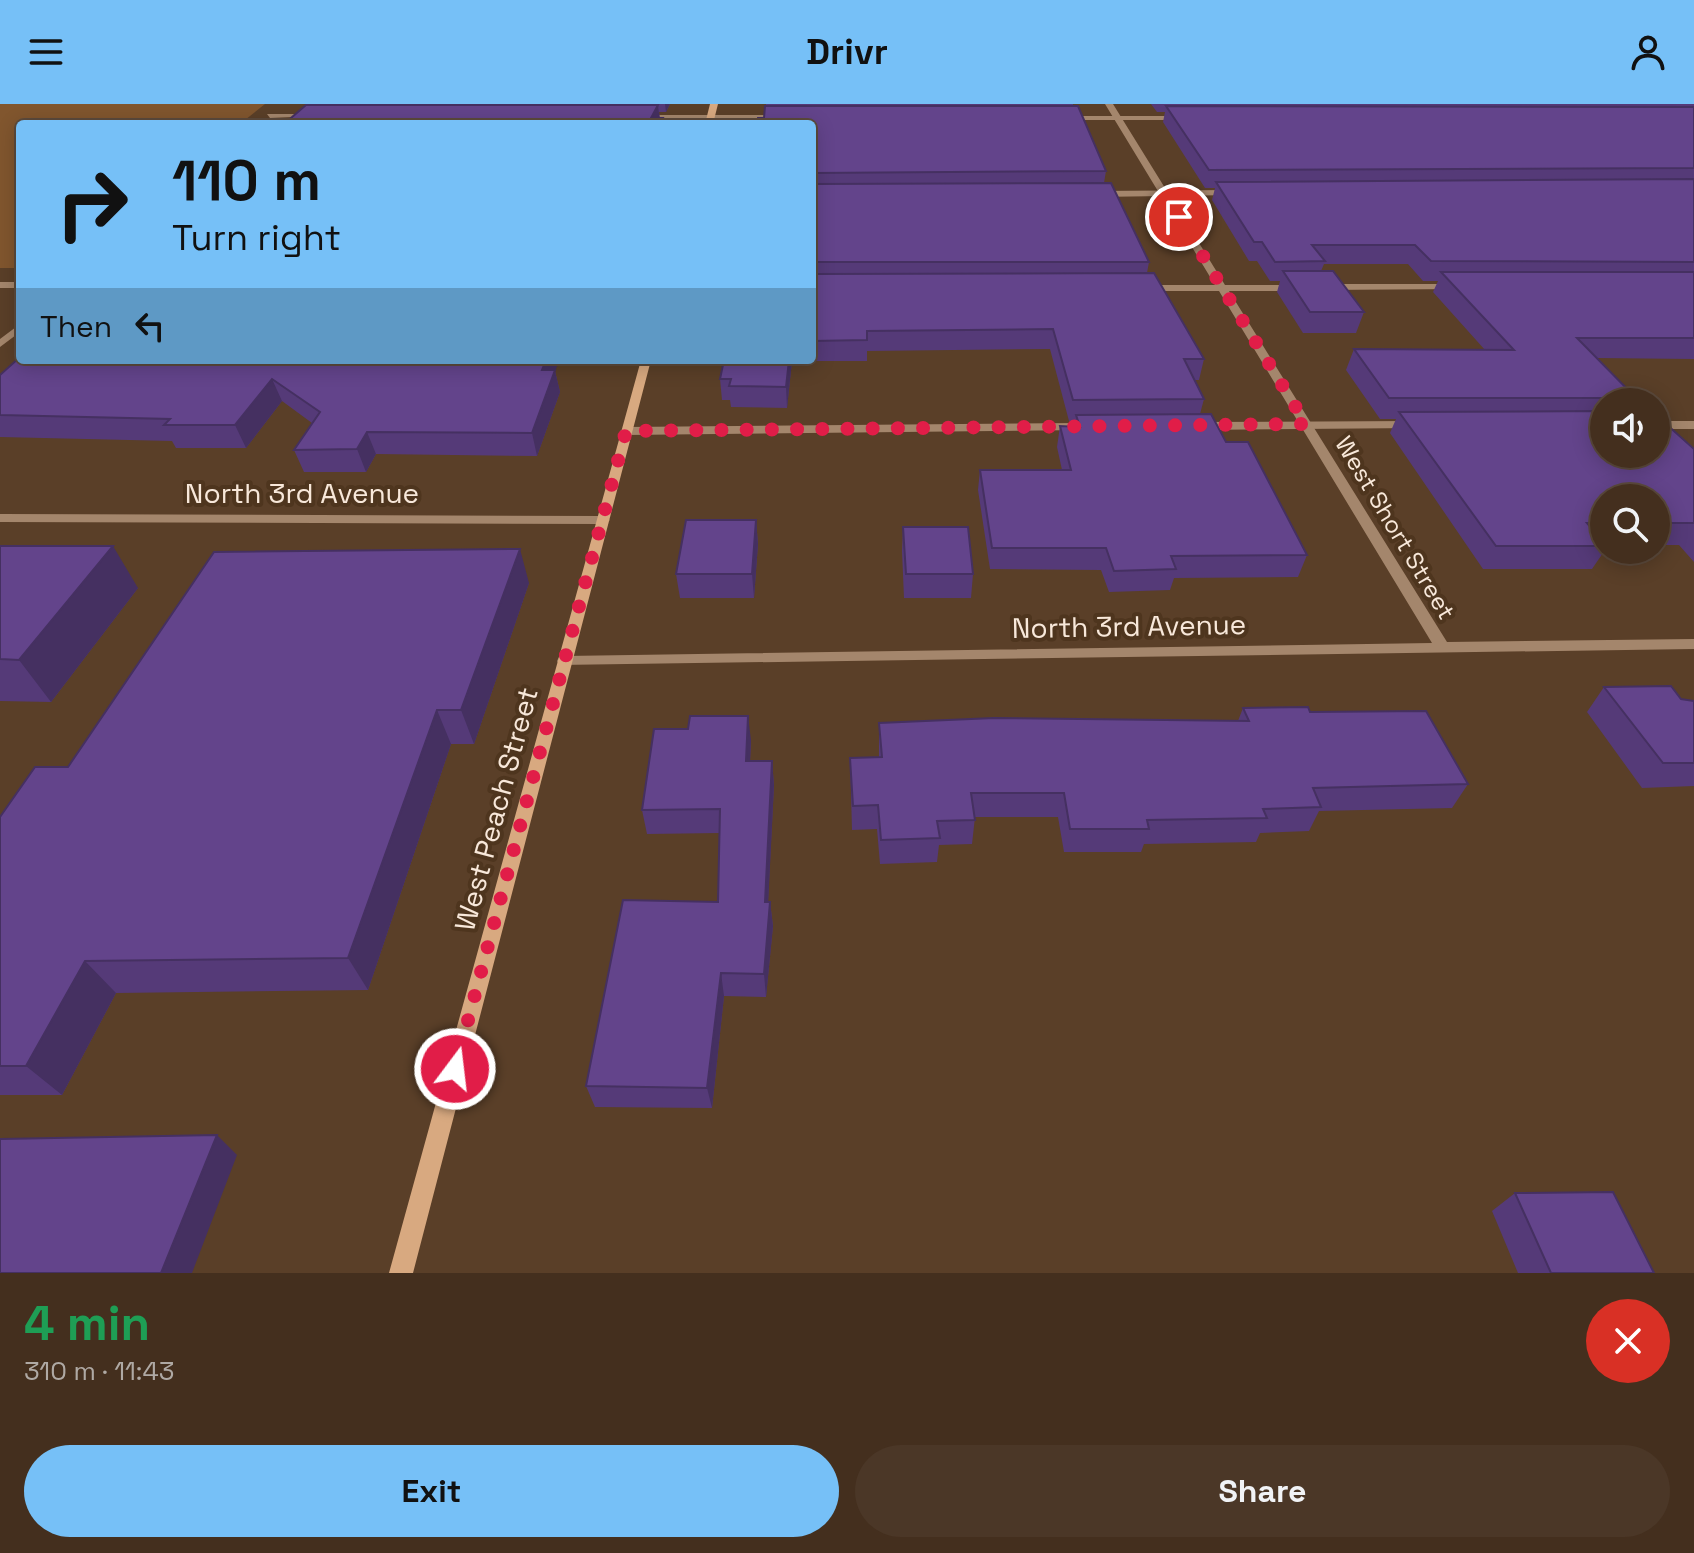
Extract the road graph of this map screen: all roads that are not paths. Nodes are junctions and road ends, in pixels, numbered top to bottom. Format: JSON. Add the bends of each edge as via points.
{"nodes":[{"id":1,"x":284,"y":104,"type":"edge"},
{"id":2,"x":714,"y":104,"type":"edge"},
{"id":3,"x":1109,"y":104,"type":"edge"},
{"id":4,"x":270,"y":116,"type":"junction"},
{"id":5,"x":318,"y":116,"type":"edge"},
{"id":6,"x":632,"y":117,"type":"edge"},
{"id":7,"x":789,"y":117,"type":"edge"},
{"id":8,"x":1056,"y":118,"type":"edge"},
{"id":9,"x":1118,"y":118,"type":"junction"},
{"id":10,"x":1198,"y":118,"type":"edge"},
{"id":11,"x":266,"y":120,"type":"edge"},
{"id":12,"x":710,"y":120,"type":"edge"},
{"id":13,"x":1242,"y":193,"type":"edge"},
{"id":14,"x":1088,"y":194,"type":"edge"},
{"id":15,"x":1165,"y":194,"type":"junction"},
{"id":16,"x":1317,"y":287,"type":"edge"},
{"id":17,"x":1474,"y":287,"type":"edge"},
{"id":18,"x":1128,"y":288,"type":"edge"},
{"id":19,"x":1222,"y":288,"type":"junction"},
{"id":20,"x":1301,"y":288,"type":"edge"},
{"id":21,"x":16,"y":330,"type":"edge"},
{"id":22,"x":0,"y":344,"type":"edge"},
{"id":23,"x":645,"y":364,"type":"edge"},
{"id":24,"x":1306,"y":424,"type":"junction"},
{"id":25,"x":1431,"y":425,"type":"edge"},
{"id":26,"x":1670,"y":425,"type":"edge"},
{"id":27,"x":1694,"y":425,"type":"edge"},
{"id":28,"x":1101,"y":426,"type":"edge"},
{"id":29,"x":1180,"y":426,"type":"edge"},
{"id":30,"x":626,"y":431,"type":"junction"},
{"id":31,"x":0,"y":518,"type":"edge"},
{"id":32,"x":603,"y":520,"type":"junction"},
{"id":33,"x":1694,"y":644,"type":"edge"},
{"id":34,"x":1442,"y":647,"type":"junction"},
{"id":35,"x":565,"y":661,"type":"junction"},
{"id":36,"x":401,"y":1273,"type":"edge"}],
"edges":[{"from":1,"to":4,"type":"street"},
{"from":2,"to":12,"type":"main road"},
{"from":3,"to":9,"type":"street","name":"West Short Street"},
{"from":4,"to":5,"type":"street"},
{"from":4,"to":11,"type":"street"},
{"from":6,"to":12,"type":"street"},
{"from":7,"to":12,"type":"street"},
{"from":8,"to":9,"type":"street"},
{"from":9,"to":10,"type":"street"},
{"from":9,"to":15,"type":"street","name":"West Short Street"},
{"from":13,"to":15,"type":"street"},
{"from":14,"to":15,"type":"street"},
{"from":15,"to":19,"type":"street","name":"West Short Street"},
{"from":16,"to":17,"type":"street"},
{"from":18,"to":19,"type":"street"},
{"from":19,"to":20,"type":"street"},
{"from":19,"to":24,"type":"street","name":"West Short Street"},
{"from":21,"to":22,"type":"street"},
{"from":23,"to":30,"type":"main road","name":"West Peach Street"},
{"from":24,"to":25,"type":"street"},
{"from":24,"to":29,"type":"street"},
{"from":24,"to":34,"type":"street","name":"West Short Street"},
{"from":26,"to":27,"type":"street"},
{"from":28,"to":30,"type":"street"},
{"from":30,"to":32,"type":"main road","name":"West Peach Street"},
{"from":31,"to":32,"type":"street","name":"North 3rd Avenue"},
{"from":32,"to":35,"type":"main road","name":"West Peach Street"},
{"from":33,"to":34,"type":"street","name":"North 3rd Avenue"},
{"from":34,"to":35,"type":"street","name":"North 3rd Avenue"},
{"from":35,"to":36,"type":"main road","name":"West Peach Street"}]}
